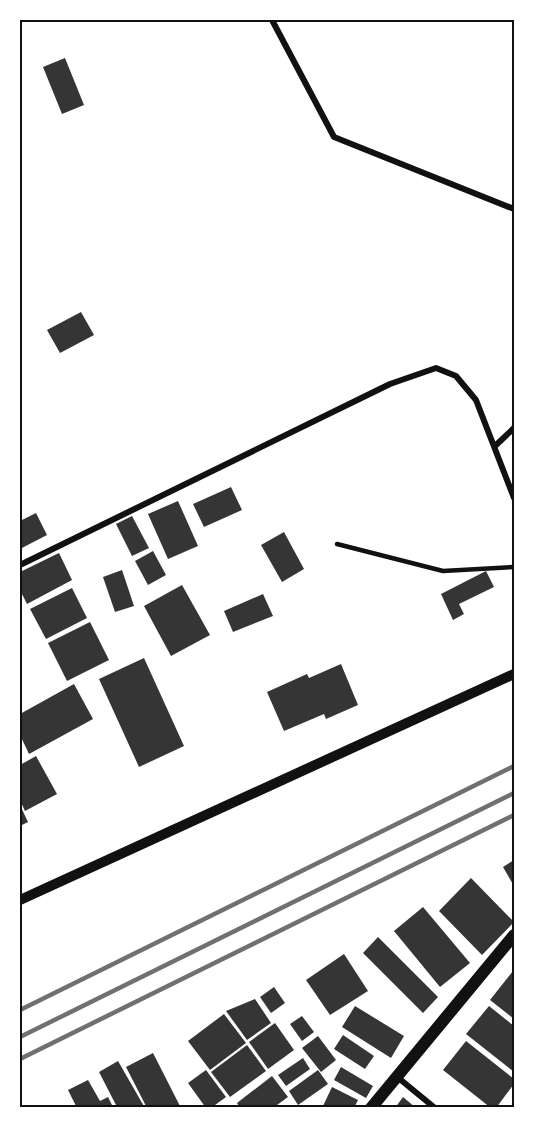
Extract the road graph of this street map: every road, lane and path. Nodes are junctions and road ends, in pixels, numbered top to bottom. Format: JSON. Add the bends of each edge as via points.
{"nodes":[{"id":1,"x":272,"y":20,"type":"edge"},
{"id":2,"x":514,"y":208,"type":"edge"},
{"id":3,"x":514,"y":428,"type":"edge"},
{"id":4,"x":495,"y":446,"type":"junction"},
{"id":5,"x":514,"y":498,"type":"edge"},
{"id":6,"x":337,"y":544,"type":"dead end"},
{"id":7,"x":20,"y":565,"type":"edge"},
{"id":8,"x":514,"y":567,"type":"edge"},
{"id":9,"x":514,"y":674,"type":"edge"},
{"id":10,"x":20,"y":900,"type":"edge"},
{"id":11,"x":514,"y":935,"type":"edge"},
{"id":12,"x":395,"y":1076,"type":"junction"},
{"id":13,"x":371,"y":1107,"type":"edge"},
{"id":14,"x":435,"y":1107,"type":"edge"}],
"edges":[{"from":1,"to":2,"type":"street","via":[[333,137]]},
{"from":3,"to":4,"type":"street"},
{"from":4,"to":5,"type":"street"},
{"from":4,"to":7,"type":"street","via":[[476,400],[456,376],[436,368],[380,389]]},
{"from":6,"to":8,"type":"lane","via":[[443,571]]},
{"from":9,"to":10,"type":"street"},
{"from":11,"to":12,"type":"main road"},
{"from":12,"to":13,"type":"main road"},
{"from":12,"to":14,"type":"street"}]}
